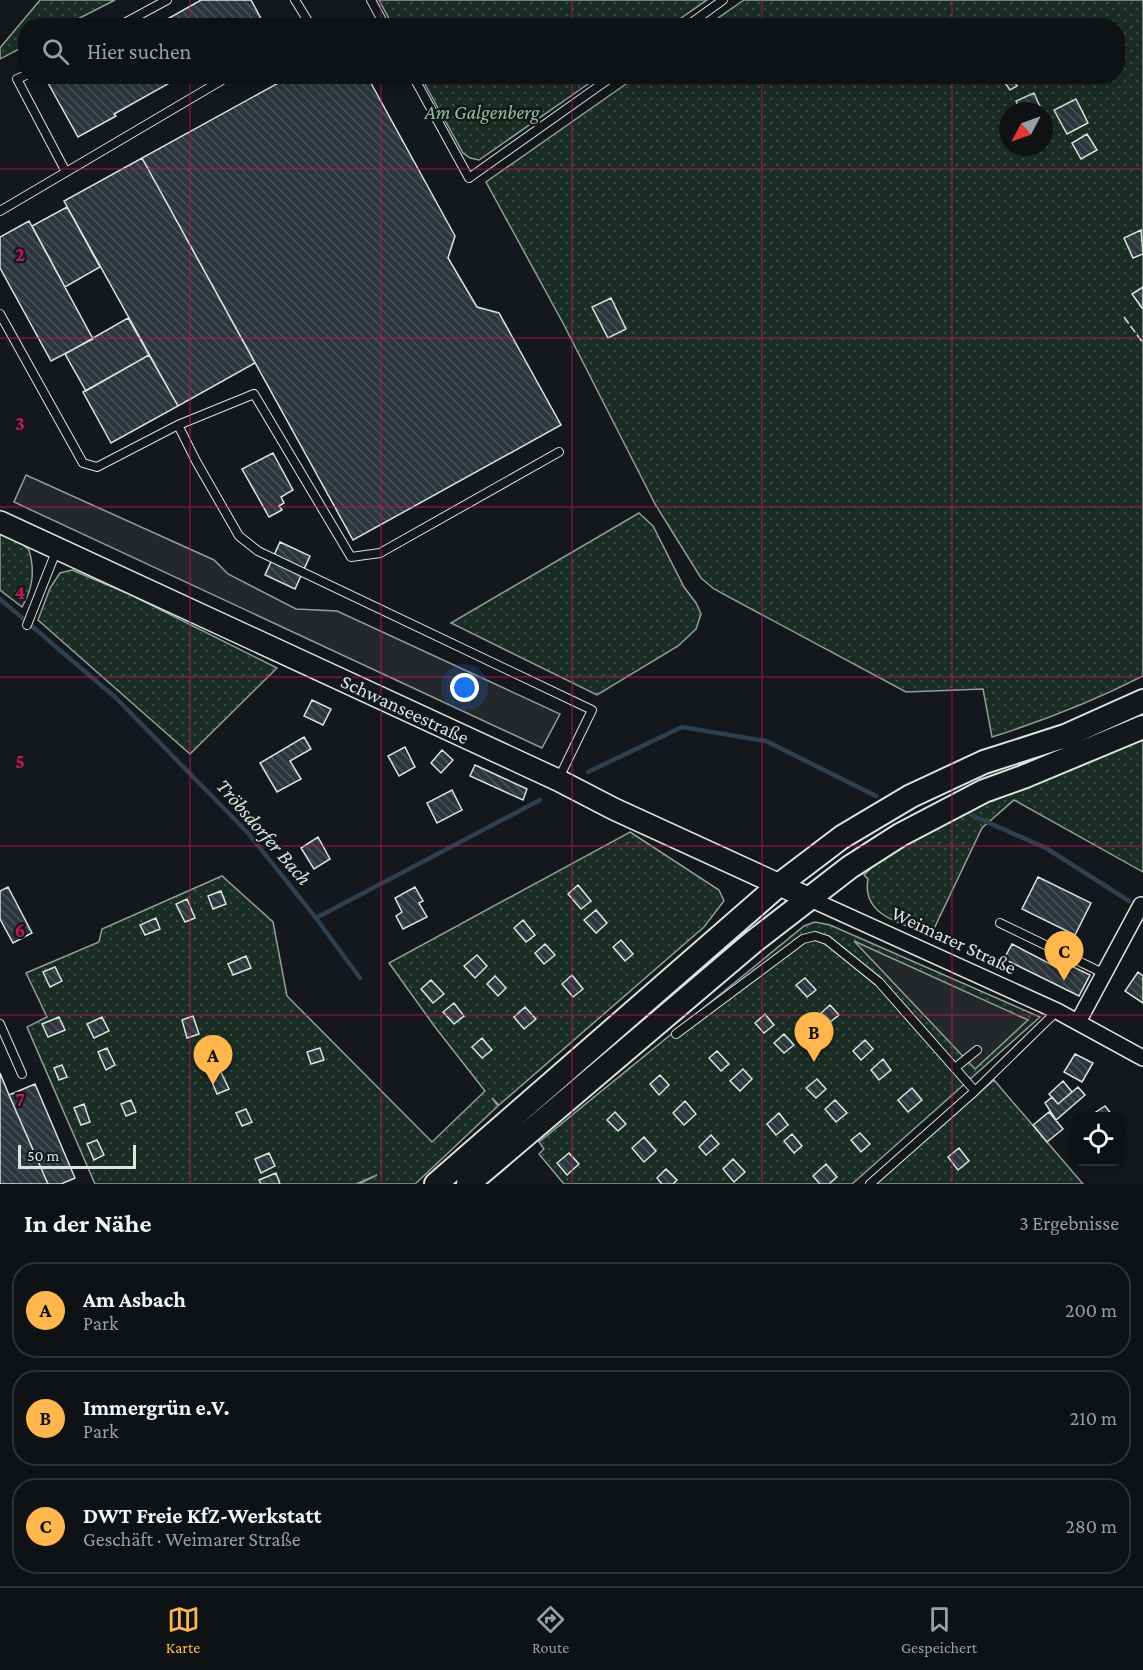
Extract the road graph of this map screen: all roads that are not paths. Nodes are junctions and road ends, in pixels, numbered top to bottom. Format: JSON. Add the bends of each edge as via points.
{"nodes":[{"id":1,"x":167,"y":0,"type":"edge"},
{"id":2,"x":295,"y":0,"type":"edge"},
{"id":3,"x":371,"y":0,"type":"edge"},
{"id":4,"x":723,"y":0,"type":"edge"},
{"id":5,"x":134,"y":18,"type":"edge"},
{"id":6,"x":306,"y":18,"type":"edge"},
{"id":7,"x":381,"y":18,"type":"edge"},
{"id":8,"x":698,"y":18,"type":"edge"},
{"id":9,"x":20,"y":84,"type":"edge"},
{"id":10,"x":215,"y":84,"type":"edge"},
{"id":11,"x":417,"y":84,"type":"edge"},
{"id":12,"x":602,"y":84,"type":"edge"},
{"id":13,"x":66,"y":172,"type":"junction"},
{"id":14,"x":0,"y":211,"type":"edge"},
{"id":15,"x":0,"y":314,"type":"edge"},
{"id":16,"x":178,"y":425,"type":"junction"},
{"id":17,"x":559,"y":452,"type":"dead end"},
{"id":18,"x":0,"y":522,"type":"edge"},
{"id":19,"x":57,"y":548,"type":"junction"},
{"id":20,"x":27,"y":626,"type":"dead end"},
{"id":21,"x":1143,"y":701,"type":"edge"},
{"id":22,"x":1143,"y":727,"type":"edge"},
{"id":23,"x":558,"y":780,"type":"junction"},
{"id":24,"x":780,"y":884,"type":"junction"},
{"id":25,"x":808,"y":898,"type":"junction"},
{"id":26,"x":1141,"y":905,"type":"dead end"},
{"id":27,"x":1000,"y":923,"type":"dead end"},
{"id":28,"x":1105,"y":974,"type":"junction"},
{"id":29,"x":1057,"y":1011,"type":"junction"},
{"id":30,"x":1078,"y":1022,"type":"junction"},
{"id":31,"x":0,"y":1024,"type":"edge"},
{"id":32,"x":676,"y":1034,"type":"dead end"},
{"id":33,"x":977,"y":1050,"type":"dead end"},
{"id":34,"x":1143,"y":1058,"type":"edge"},
{"id":35,"x":955,"y":1068,"type":"junction"},
{"id":36,"x":21,"y":1074,"type":"dead end"},
{"id":37,"x":975,"y":1091,"type":"junction"},
{"id":38,"x":436,"y":1184,"type":"edge"},
{"id":39,"x":468,"y":1184,"type":"edge"},
{"id":40,"x":870,"y":1184,"type":"edge"}],
"edges":[{"from":1,"to":5,"type":"lane"},
{"from":2,"to":6,"type":"lane"},
{"from":3,"to":7,"type":"lane"},
{"from":4,"to":8,"type":"lane"},
{"from":9,"to":13,"type":"lane"},
{"from":10,"to":13,"type":"lane"},
{"from":11,"to":12,"type":"lane","via":[[469,178]]},
{"from":13,"to":14,"type":"lane"},
{"from":15,"to":16,"type":"lane","via":[[84,463],[97,467]]},
{"from":16,"to":17,"type":"lane","via":[[254,394],[351,557],[380,553]]},
{"from":16,"to":23,"type":"lane","via":[[238,536],[258,551],[592,710]]},
{"from":18,"to":19,"type":"street","name":"Schwanseestraße"},
{"from":19,"to":20,"type":"lane"},
{"from":19,"to":23,"type":"street","name":"Schwanseestraße"},
{"from":21,"to":24,"type":"main road","via":[[1065,736],[984,762],[911,796],[842,837]]},
{"from":22,"to":25,"type":"main road","via":[[984,791],[900,836]]},
{"from":23,"to":24,"type":"street","name":"Schwanseestraße"},
{"from":24,"to":25,"type":"street","name":"Schwanseestraße"},
{"from":24,"to":38,"type":"main road"},
{"from":25,"to":29,"type":"street","name":"Weimarer Straße"},
{"from":25,"to":39,"type":"main road"},
{"from":26,"to":28,"type":"street"},
{"from":27,"to":28,"type":"lane"},
{"from":28,"to":30,"type":"street"},
{"from":29,"to":30,"type":"street","name":"Weimarer Straße"},
{"from":29,"to":37,"type":"lane"},
{"from":30,"to":34,"type":"street","name":"Weimarer Straße"},
{"from":31,"to":36,"type":"lane"},
{"from":32,"to":35,"type":"lane","via":[[803,939],[816,936],[827,940],[879,982]]},
{"from":33,"to":35,"type":"lane"},
{"from":35,"to":37,"type":"lane"},
{"from":37,"to":40,"type":"lane"}]}
